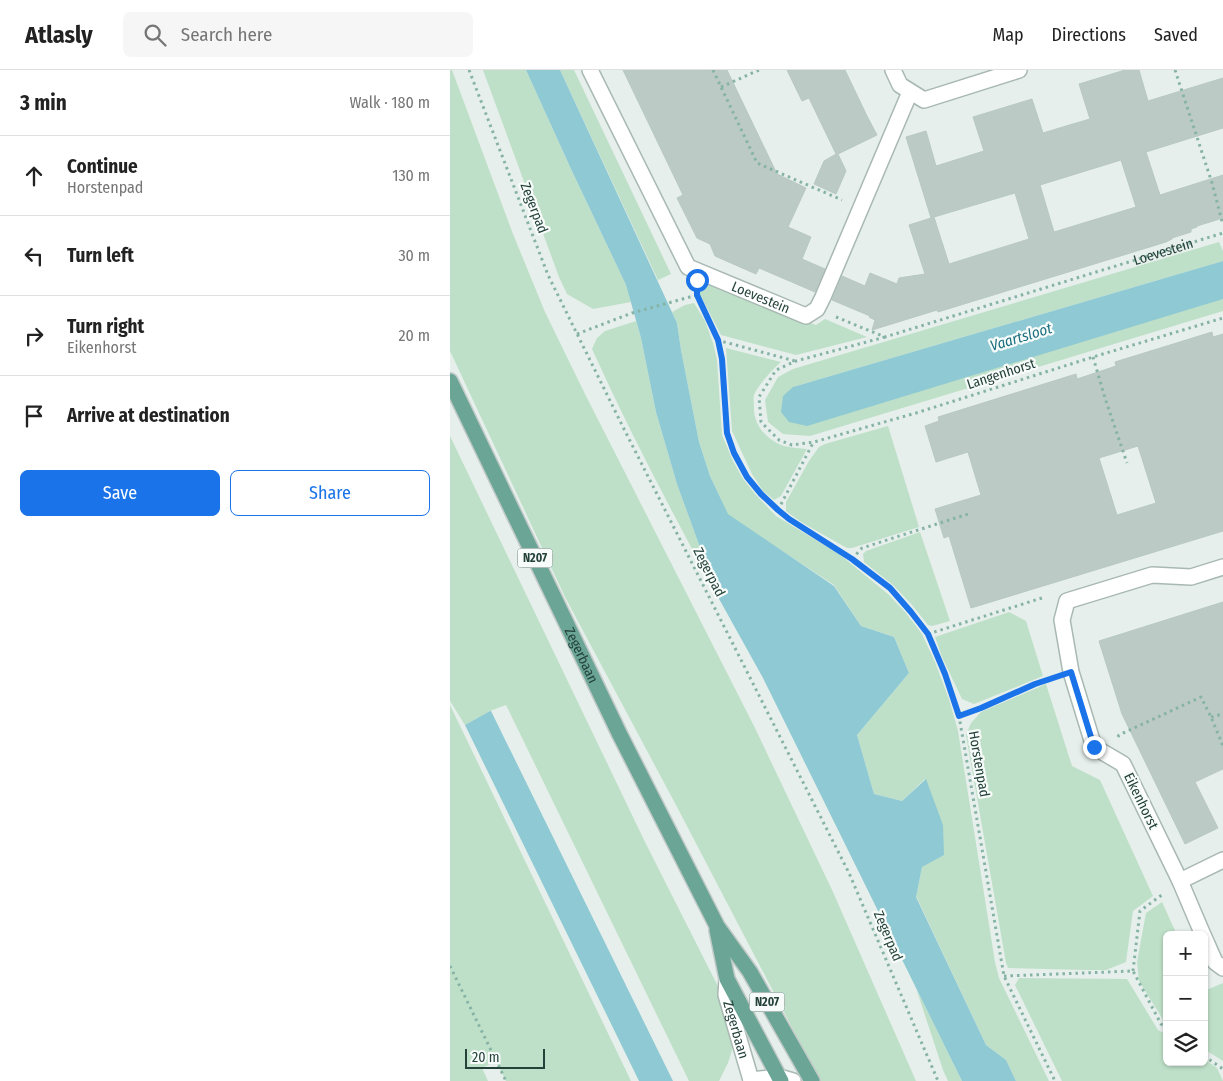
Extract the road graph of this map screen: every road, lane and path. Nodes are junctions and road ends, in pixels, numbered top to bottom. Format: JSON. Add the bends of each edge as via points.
{"nodes":[{"id":1,"x":470,"y":70,"type":"edge"},
{"id":2,"x":590,"y":70,"type":"edge"},
{"id":3,"x":712,"y":70,"type":"edge"},
{"id":4,"x":759,"y":70,"type":"edge"},
{"id":5,"x":893,"y":70,"type":"edge"},
{"id":6,"x":1019,"y":70,"type":"edge"},
{"id":7,"x":1175,"y":70,"type":"edge"},
{"id":8,"x":721,"y":87,"type":"junction"},
{"id":9,"x":910,"y":92,"type":"junction"},
{"id":10,"x":861,"y":208,"type":"junction"},
{"id":11,"x":1223,"y":225,"type":"edge"},
{"id":12,"x":1223,"y":233,"type":"edge"},
{"id":13,"x":688,"y":267,"type":"junction"},
{"id":14,"x":697,"y":295,"type":"junction"},
{"id":15,"x":1223,"y":318,"type":"edge"},
{"id":16,"x":846,"y":321,"type":"dead end"},
{"id":17,"x":577,"y":334,"type":"junction"},
{"id":18,"x":885,"y":337,"type":"junction"},
{"id":19,"x":718,"y":340,"type":"junction"},
{"id":20,"x":1093,"y":357,"type":"junction"},
{"id":21,"x":796,"y":361,"type":"junction"},
{"id":22,"x":450,"y":381,"type":"edge"},
{"id":23,"x":814,"y":442,"type":"junction"},
{"id":24,"x":1127,"y":463,"type":"dead end"},
{"id":25,"x":778,"y":510,"type":"junction"},
{"id":26,"x":968,"y":514,"type":"dead end"},
{"id":27,"x":852,"y":559,"type":"junction"},
{"id":28,"x":1223,"y":567,"type":"edge"},
{"id":29,"x":1067,"y":601,"type":"junction"},
{"id":30,"x":928,"y":634,"type":"junction"},
{"id":31,"x":1071,"y":672,"type":"junction"},
{"id":32,"x":1223,"y":714,"type":"edge"},
{"id":33,"x":959,"y":716,"type":"junction"},
{"id":34,"x":1212,"y":717,"type":"junction"},
{"id":35,"x":1223,"y":746,"type":"edge"},
{"id":36,"x":1108,"y":755,"type":"junction"},
{"id":37,"x":1223,"y":860,"type":"edge"},
{"id":38,"x":1180,"y":881,"type":"junction"},
{"id":39,"x":717,"y":926,"type":"junction"},
{"id":40,"x":1202,"y":931,"type":"edge"},
{"id":41,"x":1208,"y":945,"type":"edge"},
{"id":42,"x":450,"y":966,"type":"edge"},
{"id":43,"x":1223,"y":968,"type":"edge"},
{"id":44,"x":1133,"y":971,"type":"junction"},
{"id":45,"x":1004,"y":976,"type":"junction"},
{"id":46,"x":727,"y":979,"type":"junction"},
{"id":47,"x":1163,"y":1025,"type":"edge"},
{"id":48,"x":1208,"y":1059,"type":"edge"},
{"id":49,"x":1223,"y":1070,"type":"edge"},
{"id":50,"x":751,"y":1080,"type":"edge"},
{"id":51,"x":785,"y":1080,"type":"edge"},
{"id":52,"x":506,"y":1081,"type":"edge"},
{"id":53,"x":812,"y":1081,"type":"edge"},
{"id":54,"x":938,"y":1081,"type":"edge"},
{"id":55,"x":1054,"y":1081,"type":"edge"}],
"edges":[{"from":1,"to":17,"type":"path","name":"Zegerpad","via":[[548,275]]},
{"from":2,"to":13,"type":"street"},
{"from":3,"to":8,"type":"path"},
{"from":4,"to":8,"type":"path"},
{"from":5,"to":9,"type":"street","via":[[900,85]]},
{"from":6,"to":9,"type":"street","via":[[924,100]]},
{"from":7,"to":11,"type":"path"},
{"from":8,"to":10,"type":"path","via":[[757,163]]},
{"from":9,"to":10,"type":"street","name":"Loevestein"},
{"from":10,"to":13,"type":"street","name":"Loevestein","via":[[817,309],[806,316]]},
{"from":12,"to":18,"type":"path","name":"Loevestein"},
{"from":13,"to":14,"type":"path","name":"Horstenpad","via":[[697,280]]},
{"from":14,"to":17,"type":"path","via":[[632,313]]},
{"from":14,"to":19,"type":"path","name":"Horstenpad"},
{"from":15,"to":20,"type":"path","name":"Langenhorst"},
{"from":16,"to":18,"type":"path"},
{"from":17,"to":54,"type":"path","name":"Zegerpad","via":[[849,873]]},
{"from":18,"to":21,"type":"path","name":"Loevestein"},
{"from":19,"to":21,"type":"path"},
{"from":19,"to":25,"type":"path","name":"Horstenpad","via":[[727,433],[734,453],[747,477]]},
{"from":20,"to":23,"type":"path","name":"Langenhorst"},
{"from":20,"to":24,"type":"path"},
{"from":21,"to":23,"type":"path","name":"Loevestein","via":[[776,370],[759,397],[761,422],[779,440],[792,445]]},
{"from":22,"to":39,"type":"main road","name":"Zegerbaan","number":"N207","via":[[620,735]]},
{"from":23,"to":25,"type":"path"},
{"from":25,"to":27,"type":"path","name":"Horstenpad"},
{"from":26,"to":27,"type":"path","via":[[862,548]]},
{"from":27,"to":30,"type":"path","name":"Horstenpad","via":[[890,588]]},
{"from":28,"to":29,"type":"street","via":[[1191,577],[1152,575]]},
{"from":29,"to":30,"type":"path","via":[[1053,595]]},
{"from":29,"to":31,"type":"street","name":"Eikenhorst","via":[[1062,620]]},
{"from":30,"to":33,"type":"path","name":"Horstenpad"},
{"from":31,"to":33,"type":"path"},
{"from":31,"to":36,"type":"street","name":"Eikenhorst","via":[[1094,747]]},
{"from":32,"to":34,"type":"path"},
{"from":33,"to":45,"type":"path","name":"Horstenpad"},
{"from":34,"to":35,"type":"path"},
{"from":34,"to":36,"type":"path","via":[[1201,697],[1119,735]]},
{"from":36,"to":38,"type":"street","name":"Eikenhorst","via":[[1123,764]]},
{"from":37,"to":38,"type":"street"},
{"from":38,"to":40,"type":"street","name":"Eikenhorst"},
{"from":38,"to":44,"type":"path","via":[[1140,911]]},
{"from":39,"to":46,"type":"main road","name":"Zegerbaan","number":"N207"},
{"from":39,"to":53,"type":"main road","name":"Zegerbaan","number":"N207","via":[[750,972]]},
{"from":41,"to":43,"type":"street","name":"Eikenhorst","via":[[1215,962]]},
{"from":42,"to":52,"type":"path"},
{"from":44,"to":45,"type":"path"},
{"from":44,"to":47,"type":"path"},
{"from":45,"to":55,"type":"path","name":"Horstenpad"},
{"from":46,"to":50,"type":"street","name":"Zegerbaan","via":[[726,995]]},
{"from":46,"to":51,"type":"main road","name":"Zegerbaan","number":"N207"},
{"from":48,"to":49,"type":"path"},
{"from":50,"to":51,"type":"street","name":"Zegerbaan"}]}
